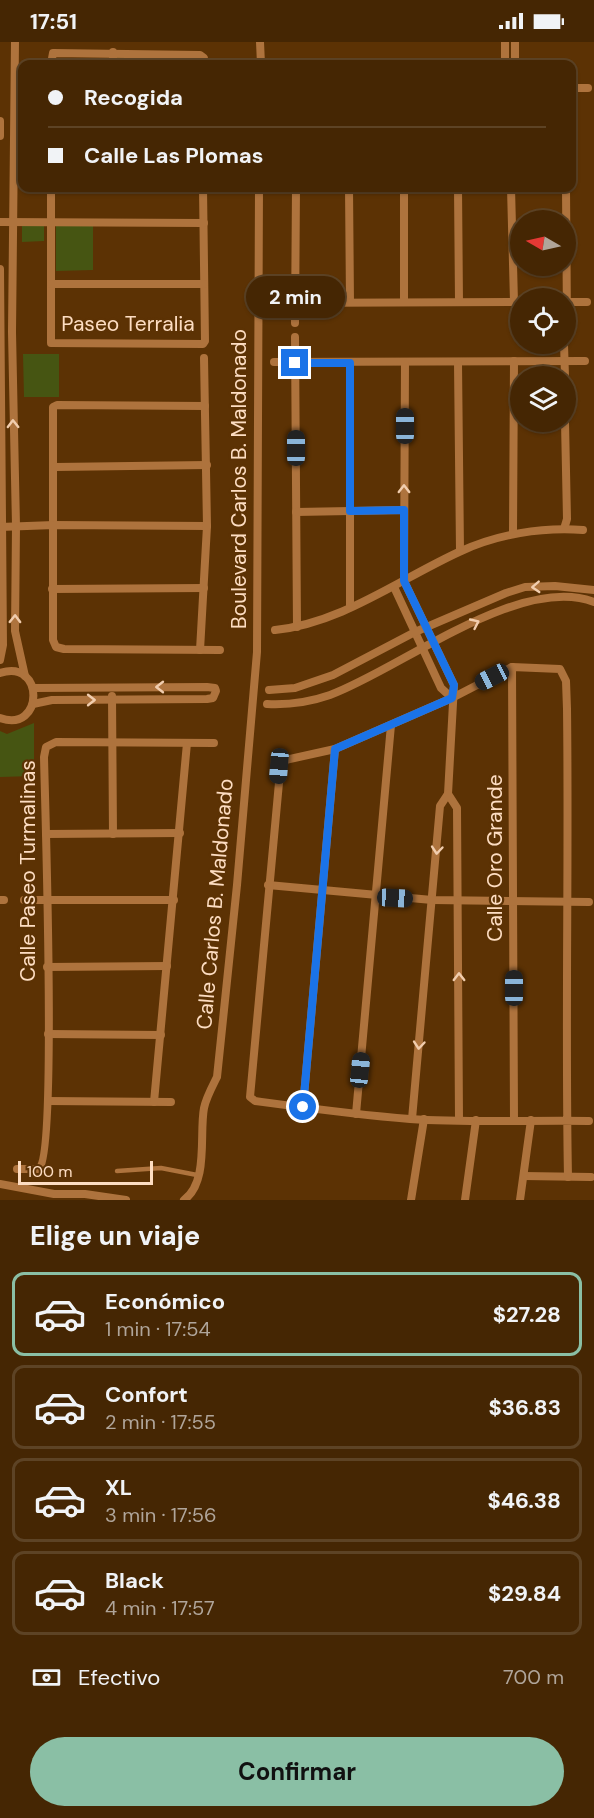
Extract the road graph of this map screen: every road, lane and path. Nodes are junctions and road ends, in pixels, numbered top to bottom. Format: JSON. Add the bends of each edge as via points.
{"nodes":[{"id":1,"x":15,"y":42,"type":"edge"},
{"id":2,"x":260,"y":42,"type":"edge"},
{"id":3,"x":505,"y":42,"type":"edge"},
{"id":4,"x":515,"y":42,"type":"edge"},
{"id":5,"x":113,"y":52,"type":"junction"},
{"id":6,"x":52,"y":60,"type":"edge"},
{"id":7,"x":113,"y":60,"type":"edge"},
{"id":8,"x":204,"y":60,"type":"edge"},
{"id":9,"x":261,"y":60,"type":"edge"},
{"id":10,"x":505,"y":60,"type":"edge"},
{"id":11,"x":515,"y":60,"type":"edge"},
{"id":12,"x":576,"y":88,"type":"edge"},
{"id":13,"x":588,"y":88,"type":"dead end"},
{"id":14,"x":0,"y":121,"type":"edge"},
{"id":15,"x":0,"y":136,"type":"edge"},
{"id":16,"x":51,"y":192,"type":"edge"},
{"id":17,"x":203,"y":192,"type":"edge"},
{"id":18,"x":259,"y":192,"type":"edge"},
{"id":19,"x":296,"y":192,"type":"edge"},
{"id":20,"x":350,"y":192,"type":"edge"},
{"id":21,"x":404,"y":192,"type":"edge"},
{"id":22,"x":458,"y":192,"type":"edge"},
{"id":23,"x":511,"y":192,"type":"edge"},
{"id":24,"x":566,"y":192,"type":"edge"},
{"id":25,"x":0,"y":222,"type":"edge"},
{"id":26,"x":12,"y":223,"type":"junction"},
{"id":27,"x":51,"y":223,"type":"junction"},
{"id":28,"x":204,"y":223,"type":"junction"},
{"id":29,"x":0,"y":269,"type":"edge"},
{"id":30,"x":51,"y":284,"type":"junction"},
{"id":31,"x":204,"y":284,"type":"junction"},
{"id":32,"x":516,"y":288,"type":"edge"},
{"id":33,"x":566,"y":288,"type":"edge"},
{"id":34,"x":350,"y":302,"type":"junction"},
{"id":35,"x":404,"y":302,"type":"junction"},
{"id":36,"x":459,"y":302,"type":"junction"},
{"id":37,"x":510,"y":302,"type":"edge"},
{"id":38,"x":576,"y":302,"type":"edge"},
{"id":39,"x":587,"y":302,"type":"dead end"},
{"id":40,"x":274,"y":303,"type":"dead end"},
{"id":41,"x":296,"y":303,"type":"junction"},
{"id":42,"x":295,"y":323,"type":"dead end"},
{"id":43,"x":295,"y":338,"type":"dead end"},
{"id":44,"x":564,"y":354,"type":"edge"},
{"id":45,"x":204,"y":358,"type":"dead end"},
{"id":46,"x":585,"y":360,"type":"dead end"},
{"id":47,"x":514,"y":361,"type":"junction"},
{"id":48,"x":274,"y":362,"type":"dead end"},
{"id":49,"x":564,"y":362,"type":"junction"},
{"id":50,"x":295,"y":363,"type":"junction"},
{"id":51,"x":350,"y":363,"type":"junction"},
{"id":52,"x":405,"y":363,"type":"junction"},
{"id":53,"x":458,"y":363,"type":"junction"},
{"id":54,"x":564,"y":366,"type":"edge"},
{"id":55,"x":205,"y":406,"type":"junction"},
{"id":56,"x":565,"y":432,"type":"edge"},
{"id":57,"x":207,"y":465,"type":"junction"},
{"id":58,"x":55,"y":467,"type":"junction"},
{"id":59,"x":404,"y":510,"type":"junction"},
{"id":60,"x":350,"y":511,"type":"junction"},
{"id":61,"x":296,"y":512,"type":"junction"},
{"id":62,"x":54,"y":525,"type":"junction"},
{"id":63,"x":16,"y":526,"type":"junction"},
{"id":64,"x":207,"y":526,"type":"junction"},
{"id":65,"x":2,"y":527,"type":"edge"},
{"id":66,"x":564,"y":529,"type":"junction"},
{"id":67,"x":583,"y":530,"type":"dead end"},
{"id":68,"x":513,"y":533,"type":"junction"},
{"id":69,"x":460,"y":551,"type":"junction"},
{"id":70,"x":404,"y":581,"type":"junction"},
{"id":71,"x":394,"y":587,"type":"junction"},
{"id":72,"x":204,"y":588,"type":"junction"},
{"id":73,"x":52,"y":589,"type":"junction"},
{"id":74,"x":594,"y":590,"type":"edge"},
{"id":75,"x":594,"y":602,"type":"edge"},
{"id":76,"x":350,"y":607,"type":"junction"},
{"id":77,"x":297,"y":627,"type":"junction"},
{"id":78,"x":427,"y":628,"type":"junction"},
{"id":79,"x":274,"y":630,"type":"dead end"},
{"id":80,"x":415,"y":632,"type":"junction"},
{"id":81,"x":434,"y":642,"type":"junction"},
{"id":82,"x":423,"y":648,"type":"junction"},
{"id":83,"x":200,"y":650,"type":"junction"},
{"id":84,"x":220,"y":650,"type":"dead end"},
{"id":85,"x":0,"y":660,"type":"edge"},
{"id":86,"x":512,"y":667,"type":"junction"},
{"id":87,"x":0,"y":673,"type":"edge"},
{"id":88,"x":25,"y":676,"type":"junction"},
{"id":89,"x":112,"y":687,"type":"junction"},
{"id":90,"x":33,"y":688,"type":"junction"},
{"id":91,"x":268,"y":690,"type":"dead end"},
{"id":92,"x":452,"y":698,"type":"junction"},
{"id":93,"x":253,"y":699,"type":"joint"},
{"id":94,"x":112,"y":700,"type":"junction"},
{"id":95,"x":267,"y":704,"type":"dead end"},
{"id":96,"x":33,"y":705,"type":"junction"},
{"id":97,"x":0,"y":718,"type":"edge"},
{"id":98,"x":391,"y":725,"type":"junction"},
{"id":99,"x":113,"y":741,"type":"junction"},
{"id":100,"x":187,"y":743,"type":"junction"},
{"id":101,"x":214,"y":743,"type":"dead end"},
{"id":102,"x":335,"y":749,"type":"junction"},
{"id":103,"x":448,"y":795,"type":"junction"},
{"id":104,"x":180,"y":833,"type":"junction"},
{"id":105,"x":46,"y":834,"type":"junction"},
{"id":106,"x":113,"y":834,"type":"junction"},
{"id":107,"x":268,"y":885,"type":"junction"},
{"id":108,"x":323,"y":890,"type":"junction"},
{"id":109,"x":376,"y":897,"type":"junction"},
{"id":110,"x":24,"y":900,"type":"dead end"},
{"id":111,"x":46,"y":900,"type":"junction"},
{"id":112,"x":174,"y":900,"type":"junction"},
{"id":113,"x":432,"y":900,"type":"junction"},
{"id":114,"x":459,"y":900,"type":"junction"},
{"id":115,"x":513,"y":901,"type":"junction"},
{"id":116,"x":566,"y":901,"type":"junction"},
{"id":117,"x":589,"y":902,"type":"dead end"},
{"id":118,"x":168,"y":966,"type":"junction"},
{"id":119,"x":47,"y":967,"type":"junction"},
{"id":120,"x":48,"y":1034,"type":"junction"},
{"id":121,"x":161,"y":1035,"type":"junction"},
{"id":122,"x":48,"y":1101,"type":"junction"},
{"id":123,"x":154,"y":1102,"type":"junction"},
{"id":124,"x":171,"y":1102,"type":"dead end"},
{"id":125,"x":303,"y":1107,"type":"junction"},
{"id":126,"x":356,"y":1113,"type":"junction"},
{"id":127,"x":412,"y":1119,"type":"junction"},
{"id":128,"x":424,"y":1119,"type":"junction"},
{"id":129,"x":459,"y":1119,"type":"junction"},
{"id":130,"x":476,"y":1120,"type":"junction"},
{"id":131,"x":514,"y":1120,"type":"junction"},
{"id":132,"x":531,"y":1120,"type":"junction"},
{"id":133,"x":567,"y":1120,"type":"junction"},
{"id":134,"x":589,"y":1120,"type":"dead end"},
{"id":135,"x":17,"y":1169,"type":"dead end"},
{"id":136,"x":117,"y":1171,"type":"dead end"},
{"id":137,"x":198,"y":1175,"type":"junction"},
{"id":138,"x":524,"y":1176,"type":"junction"},
{"id":139,"x":568,"y":1177,"type":"junction"},
{"id":140,"x":591,"y":1177,"type":"dead end"},
{"id":141,"x":0,"y":1184,"type":"edge"},
{"id":142,"x":126,"y":1200,"type":"edge"},
{"id":143,"x":184,"y":1200,"type":"edge"},
{"id":144,"x":411,"y":1200,"type":"edge"},
{"id":145,"x":465,"y":1200,"type":"edge"},
{"id":146,"x":520,"y":1200,"type":"edge"}],
"edges":[{"from":1,"to":26,"type":"street"},
{"from":2,"to":9,"type":"street"},
{"from":3,"to":10,"type":"street"},
{"from":4,"to":11,"type":"street"},
{"from":5,"to":6,"type":"street","via":[[53,53]]},
{"from":5,"to":7,"type":"street"},
{"from":5,"to":8,"type":"street","via":[[200,55]]},
{"from":12,"to":13,"type":"street"},
{"from":14,"to":15,"type":"street"},
{"from":16,"to":27,"type":"street","name":"Paseo Terralia"},
{"from":17,"to":28,"type":"street","name":"Paseo Terralia"},
{"from":18,"to":93,"type":"street","name":"Boulevard Carlos B. Maldonado"},
{"from":19,"to":41,"type":"street"},
{"from":20,"to":34,"type":"street"},
{"from":21,"to":35,"type":"street"},
{"from":22,"to":36,"type":"street"},
{"from":23,"to":32,"type":"street"},
{"from":24,"to":33,"type":"street"},
{"from":25,"to":26,"type":"street"},
{"from":26,"to":27,"type":"street"},
{"from":63,"to":26,"type":"street","one_way":true},
{"from":27,"to":28,"type":"street"},
{"from":27,"to":30,"type":"street","name":"Paseo Terralia"},
{"from":28,"to":31,"type":"street","name":"Paseo Terralia"},
{"from":29,"to":65,"type":"street"},
{"from":30,"to":31,"type":"street"},
{"from":30,"to":31,"type":"street","name":"Paseo Terralia","via":[[53,343],[202,344]]},
{"from":34,"to":35,"type":"street"},
{"from":34,"to":41,"type":"street"},
{"from":35,"to":36,"type":"street"},
{"from":36,"to":37,"type":"street"},
{"from":38,"to":39,"type":"street"},
{"from":40,"to":41,"type":"street"},
{"from":41,"to":42,"type":"street"},
{"from":43,"to":50,"type":"street"},
{"from":44,"to":49,"type":"street"},
{"from":45,"to":55,"type":"street"},
{"from":46,"to":49,"type":"street"},
{"from":47,"to":49,"type":"street"},
{"from":47,"to":53,"type":"street"},
{"from":47,"to":68,"type":"street"},
{"from":48,"to":50,"type":"street"},
{"from":49,"to":54,"type":"street"},
{"from":50,"to":51,"type":"street"},
{"from":50,"to":61,"type":"street"},
{"from":51,"to":52,"type":"street"},
{"from":51,"to":60,"type":"street"},
{"from":52,"to":53,"type":"street"},
{"from":59,"to":52,"type":"street","one_way":true},
{"from":53,"to":69,"type":"street"},
{"from":55,"to":57,"type":"street"},
{"from":55,"to":58,"type":"street","via":[[57,405],[53,407]]},
{"from":56,"to":66,"type":"street"},
{"from":57,"to":58,"type":"street"},
{"from":57,"to":64,"type":"street"},
{"from":58,"to":62,"type":"street"},
{"from":59,"to":60,"type":"street"},
{"from":59,"to":70,"type":"street"},
{"from":60,"to":61,"type":"street"},
{"from":60,"to":76,"type":"street"},
{"from":61,"to":77,"type":"street"},
{"from":62,"to":63,"type":"street"},
{"from":62,"to":64,"type":"street"},
{"from":62,"to":73,"type":"street"},
{"from":63,"to":65,"type":"street"},
{"from":88,"to":63,"type":"street","one_way":true,"via":[[15,631]]},
{"from":64,"to":72,"type":"street"},
{"from":65,"to":85,"type":"street"},
{"from":66,"to":67,"type":"street"},
{"from":66,"to":68,"type":"street"},
{"from":68,"to":69,"type":"street"},
{"from":69,"to":70,"type":"street"},
{"from":70,"to":71,"type":"street"},
{"from":70,"to":78,"type":"street"},
{"from":71,"to":76,"type":"street"},
{"from":71,"to":80,"type":"street"},
{"from":72,"to":73,"type":"street"},
{"from":72,"to":83,"type":"street"},
{"from":73,"to":83,"type":"street","via":[[53,640],[58,648]]},
{"from":74,"to":78,"type":"street","one_way":true,"via":[[525,587]]},
{"from":81,"to":75,"type":"street","one_way":true,"via":[[528,603],[558,598]]},
{"from":76,"to":77,"type":"street"},
{"from":77,"to":79,"type":"street"},
{"from":78,"to":80,"type":"street"},
{"from":78,"to":81,"type":"street"},
{"from":80,"to":82,"type":"street"},
{"from":80,"to":91,"type":"street","via":[[333,675],[295,687]]},
{"from":81,"to":82,"type":"street"},
{"from":81,"to":92,"type":"street","via":[[454,685]]},
{"from":82,"to":92,"type":"street","via":[[441,688]]},
{"from":82,"to":95,"type":"street","via":[[331,695]]},
{"from":83,"to":84,"type":"street"},
{"from":86,"to":92,"type":"street"},
{"from":86,"to":115,"type":"street","name":"Calle Oro Grande"},
{"from":86,"to":116,"type":"street","via":[[560,669],[566,681]]},
{"from":87,"to":88,"type":"street","via":[[10,671]]},
{"from":88,"to":90,"type":"street"},
{"from":89,"to":90,"type":"street"},
{"from":89,"to":94,"type":"street"},
{"from":94,"to":89,"type":"street","one_way":true,"via":[[207,699],[216,692],[215,688],[207,687]]},
{"from":90,"to":96,"type":"street"},
{"from":92,"to":98,"type":"street"},
{"from":92,"to":103,"type":"street"},
{"from":93,"to":137,"type":"street","name":"Calle Carlos B. Maldonado","via":[[217,1077],[204,1109]]},
{"from":96,"to":94,"type":"street","one_way":true,"via":[[52,700]]},
{"from":94,"to":99,"type":"street"},
{"from":96,"to":97,"type":"street","via":[[22,717]]},
{"from":98,"to":102,"type":"street"},
{"from":98,"to":109,"type":"street"},
{"from":99,"to":100,"type":"street","name":"Calle Paseo Turmalinas"},
{"from":99,"to":105,"type":"street","name":"Calle Paseo Turmalinas","via":[[56,742],[46,747]]},
{"from":99,"to":106,"type":"street"},
{"from":100,"to":101,"type":"street","name":"Calle Paseo Turmalinas"},
{"from":100,"to":104,"type":"street"},
{"from":102,"to":107,"type":"street","via":[[281,760]]},
{"from":102,"to":108,"type":"street"},
{"from":103,"to":113,"type":"street","one_way":true,"via":[[441,806]]},
{"from":103,"to":114,"type":"street","via":[[457,808]]},
{"from":104,"to":106,"type":"street"},
{"from":104,"to":112,"type":"street"},
{"from":105,"to":106,"type":"street"},
{"from":105,"to":111,"type":"street","name":"Calle Paseo Turmalinas"},
{"from":107,"to":108,"type":"street"},
{"from":107,"to":125,"type":"street","via":[[250,1097],[255,1101]]},
{"from":108,"to":109,"type":"street"},
{"from":108,"to":125,"type":"street"},
{"from":109,"to":113,"type":"street"},
{"from":109,"to":126,"type":"street"},
{"from":110,"to":111,"type":"street"},
{"from":111,"to":112,"type":"street"},
{"from":111,"to":119,"type":"street","name":"Calle Paseo Turmalinas"},
{"from":112,"to":118,"type":"street"},
{"from":113,"to":114,"type":"street"},
{"from":113,"to":127,"type":"street","one_way":true},
{"from":114,"to":115,"type":"street"},
{"from":129,"to":114,"type":"street","one_way":true},
{"from":115,"to":116,"type":"street"},
{"from":115,"to":131,"type":"street","name":"Calle Oro Grande"},
{"from":116,"to":117,"type":"street"},
{"from":116,"to":133,"type":"street"},
{"from":118,"to":119,"type":"street"},
{"from":118,"to":121,"type":"street"},
{"from":119,"to":120,"type":"street","name":"Calle Paseo Turmalinas"},
{"from":120,"to":121,"type":"street"},
{"from":120,"to":122,"type":"street","name":"Calle Paseo Turmalinas"},
{"from":121,"to":123,"type":"street"},
{"from":122,"to":123,"type":"street"},
{"from":122,"to":135,"type":"street","name":"Calle Paseo Turmalinas","via":[[42,1166],[36,1170]]},
{"from":123,"to":124,"type":"street"},
{"from":125,"to":126,"type":"street"},
{"from":126,"to":127,"type":"street"},
{"from":127,"to":128,"type":"street"},
{"from":128,"to":129,"type":"street"},
{"from":128,"to":144,"type":"street"},
{"from":129,"to":130,"type":"street"},
{"from":130,"to":131,"type":"street"},
{"from":130,"to":145,"type":"street"},
{"from":131,"to":132,"type":"street"},
{"from":132,"to":133,"type":"street"},
{"from":132,"to":138,"type":"street"},
{"from":133,"to":134,"type":"street"},
{"from":133,"to":139,"type":"street"},
{"from":136,"to":137,"type":"lane","via":[[161,1168]]},
{"from":137,"to":143,"type":"street","via":[[193,1191]]},
{"from":138,"to":139,"type":"street"},
{"from":138,"to":146,"type":"street"},
{"from":139,"to":140,"type":"street"},
{"from":141,"to":142,"type":"street","via":[[54,1194]]}]}
